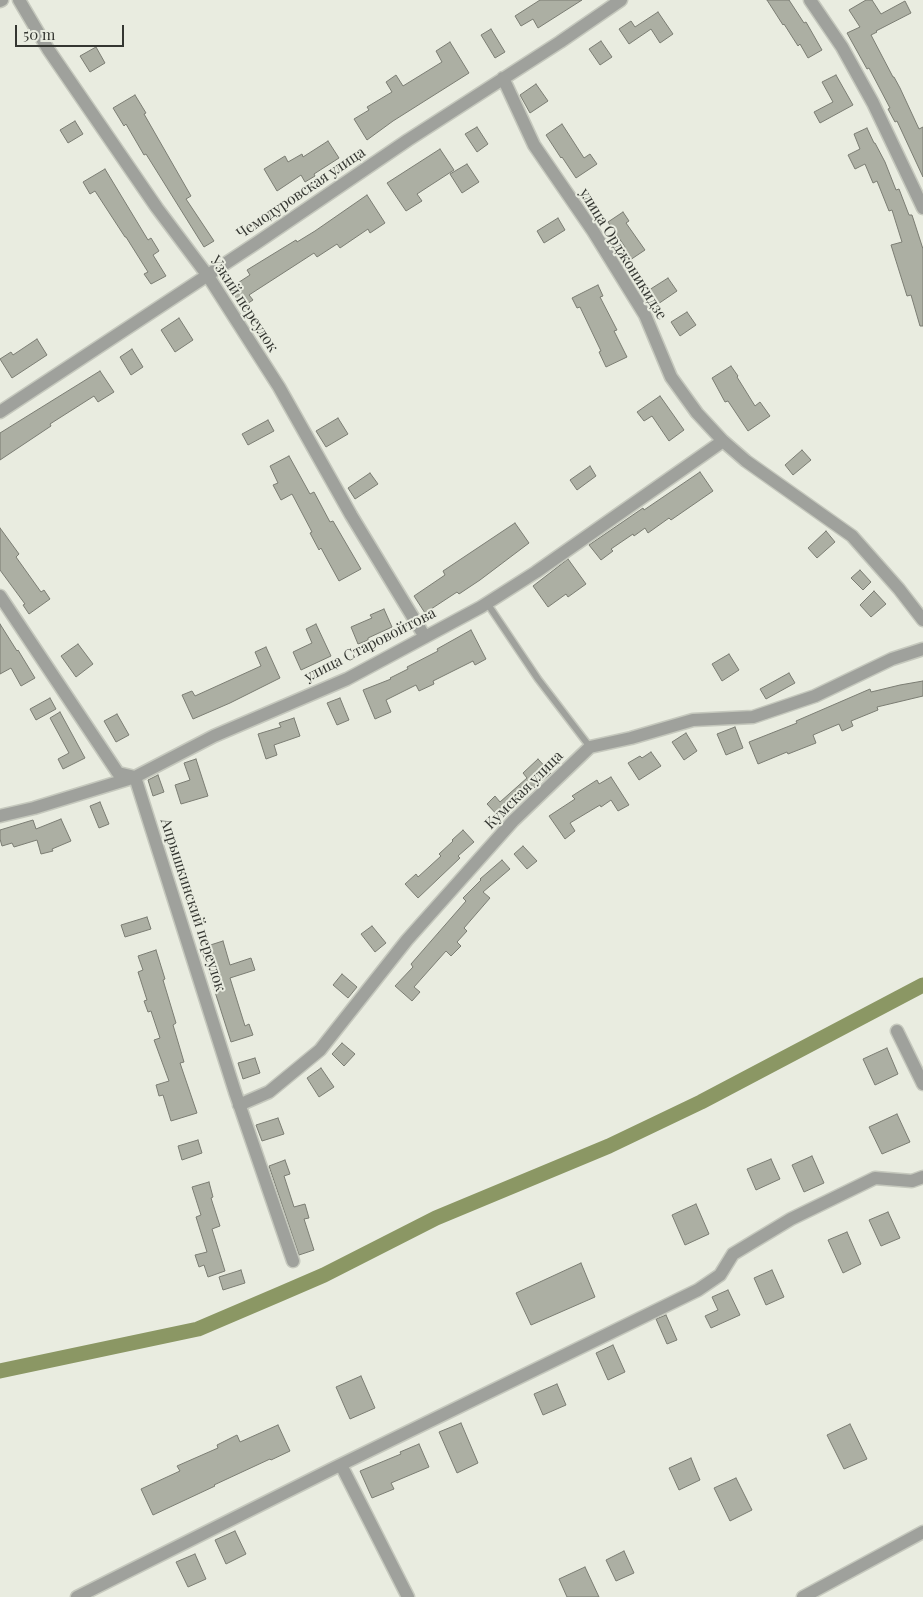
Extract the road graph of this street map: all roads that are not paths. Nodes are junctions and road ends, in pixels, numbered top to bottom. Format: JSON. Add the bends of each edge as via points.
{"nodes":[{"id":1,"x":19,"y":0,"type":"edge"},
{"id":2,"x":621,"y":0,"type":"edge"},
{"id":3,"x":810,"y":0,"type":"edge"},
{"id":4,"x":503,"y":78,"type":"junction"},
{"id":5,"x":923,"y":208,"type":"edge"},
{"id":6,"x":208,"y":276,"type":"junction"},
{"id":7,"x":0,"y":412,"type":"edge"},
{"id":8,"x":724,"y":441,"type":"junction"},
{"id":9,"x":0,"y":596,"type":"edge"},
{"id":10,"x":487,"y":603,"type":"junction"},
{"id":11,"x":923,"y":620,"type":"edge"},
{"id":12,"x":425,"y":637,"type":"junction"},
{"id":13,"x":923,"y":649,"type":"edge"},
{"id":14,"x":590,"y":747,"type":"junction"},
{"id":15,"x":135,"y":778,"type":"junction"},
{"id":16,"x":0,"y":816,"type":"edge"},
{"id":17,"x":897,"y":1031,"type":"dead end"},
{"id":18,"x":923,"y":1084,"type":"edge"},
{"id":19,"x":240,"y":1105,"type":"junction"},
{"id":20,"x":923,"y":1177,"type":"edge"},
{"id":21,"x":293,"y":1261,"type":"dead end"},
{"id":22,"x":341,"y":1465,"type":"junction"},
{"id":23,"x":923,"y":1532,"type":"edge"},
{"id":24,"x":77,"y":1597,"type":"edge"},
{"id":25,"x":408,"y":1597,"type":"edge"},
{"id":26,"x":803,"y":1597,"type":"edge"}],
"edges":[{"from":1,"to":6,"type":"street","name":"Узкий переулок","via":[[48,49],[157,208]]},
{"from":2,"to":4,"type":"street","name":"Чемодуровская улица"},
{"from":3,"to":5,"type":"street","via":[[842,47],[873,103]]},
{"from":4,"to":6,"type":"street","name":"Чемодуровская улица"},
{"from":4,"to":8,"type":"street","name":"улица Орджоникидзе","via":[[534,145],[645,315],[671,376],[697,414]]},
{"from":6,"to":7,"type":"street","name":"Чемодуровская улица"},
{"from":6,"to":12,"type":"street","name":"Узкий переулок","via":[[279,387]]},
{"from":8,"to":10,"type":"street","name":"улица Старовойтова"},
{"from":8,"to":11,"type":"street","name":"улица Орджоникидзе","via":[[852,536]]},
{"from":9,"to":15,"type":"street","via":[[118,773]]},
{"from":10,"to":12,"type":"street","name":"улица Старовойтова"},
{"from":10,"to":14,"type":"lane","via":[[538,679]]},
{"from":12,"to":15,"type":"street","name":"улица Старовойтова","via":[[347,679],[214,736]]},
{"from":13,"to":14,"type":"street","via":[[892,659],[815,696],[753,717],[694,720]]},
{"from":14,"to":19,"type":"street","name":"Кумская улица","via":[[506,829],[407,940],[320,1050],[269,1092]]},
{"from":15,"to":16,"type":"street","name":"улица Старовойтова"},
{"from":15,"to":19,"type":"street","name":"Апрышкинский переулок"},
{"from":17,"to":18,"type":"street"},
{"from":19,"to":21,"type":"street","name":"Апрышкинский переулок"},
{"from":20,"to":22,"type":"street","via":[[912,1181],[875,1178],[791,1219],[733,1254],[720,1275],[698,1290]]},
{"from":22,"to":24,"type":"street"},
{"from":22,"to":25,"type":"street"},
{"from":23,"to":26,"type":"street"}]}
